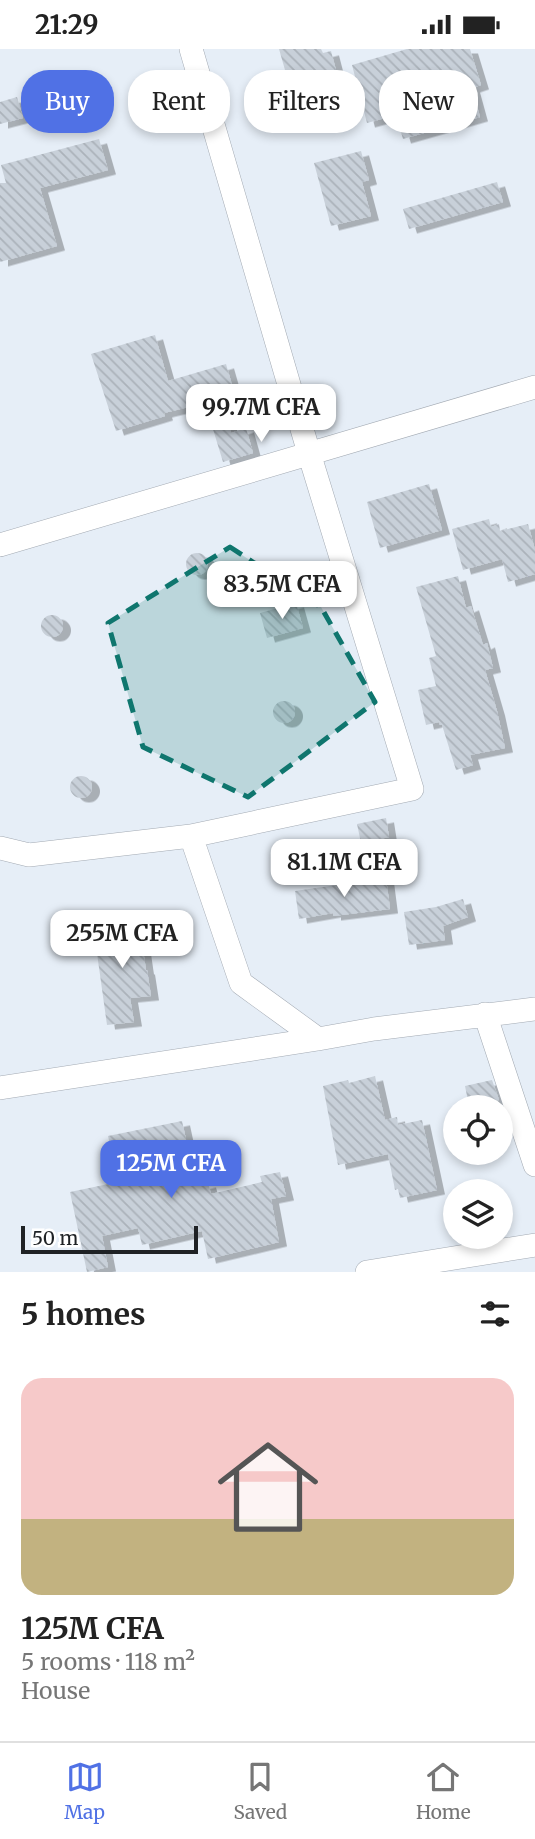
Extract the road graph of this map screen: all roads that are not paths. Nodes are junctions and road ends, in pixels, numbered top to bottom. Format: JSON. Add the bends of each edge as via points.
{"nodes":[{"id":1,"x":191,"y":49,"type":"edge"},
{"id":2,"x":535,"y":387,"type":"edge"},
{"id":3,"x":309,"y":453,"type":"junction"},
{"id":4,"x":0,"y":545,"type":"edge"},
{"id":5,"x":191,"y":836,"type":"junction"},
{"id":6,"x":0,"y":848,"type":"edge"},
{"id":7,"x":535,"y":1009,"type":"edge"},
{"id":8,"x":485,"y":1014,"type":"junction"},
{"id":9,"x":318,"y":1039,"type":"junction"},
{"id":10,"x":0,"y":1089,"type":"edge"},
{"id":11,"x":535,"y":1165,"type":"edge"},
{"id":12,"x":535,"y":1245,"type":"edge"},
{"id":13,"x":367,"y":1272,"type":"edge"}],
"edges":[{"from":1,"to":3,"type":"street"},
{"from":2,"to":3,"type":"street"},
{"from":3,"to":4,"type":"street"},
{"from":3,"to":5,"type":"street","via":[[412,789]]},
{"from":5,"to":6,"type":"street","via":[[29,855]]},
{"from":5,"to":9,"type":"street","via":[[241,983]]},
{"from":7,"to":8,"type":"street"},
{"from":8,"to":9,"type":"street"},
{"from":8,"to":11,"type":"street"},
{"from":9,"to":10,"type":"street"},
{"from":12,"to":13,"type":"street"}]}
